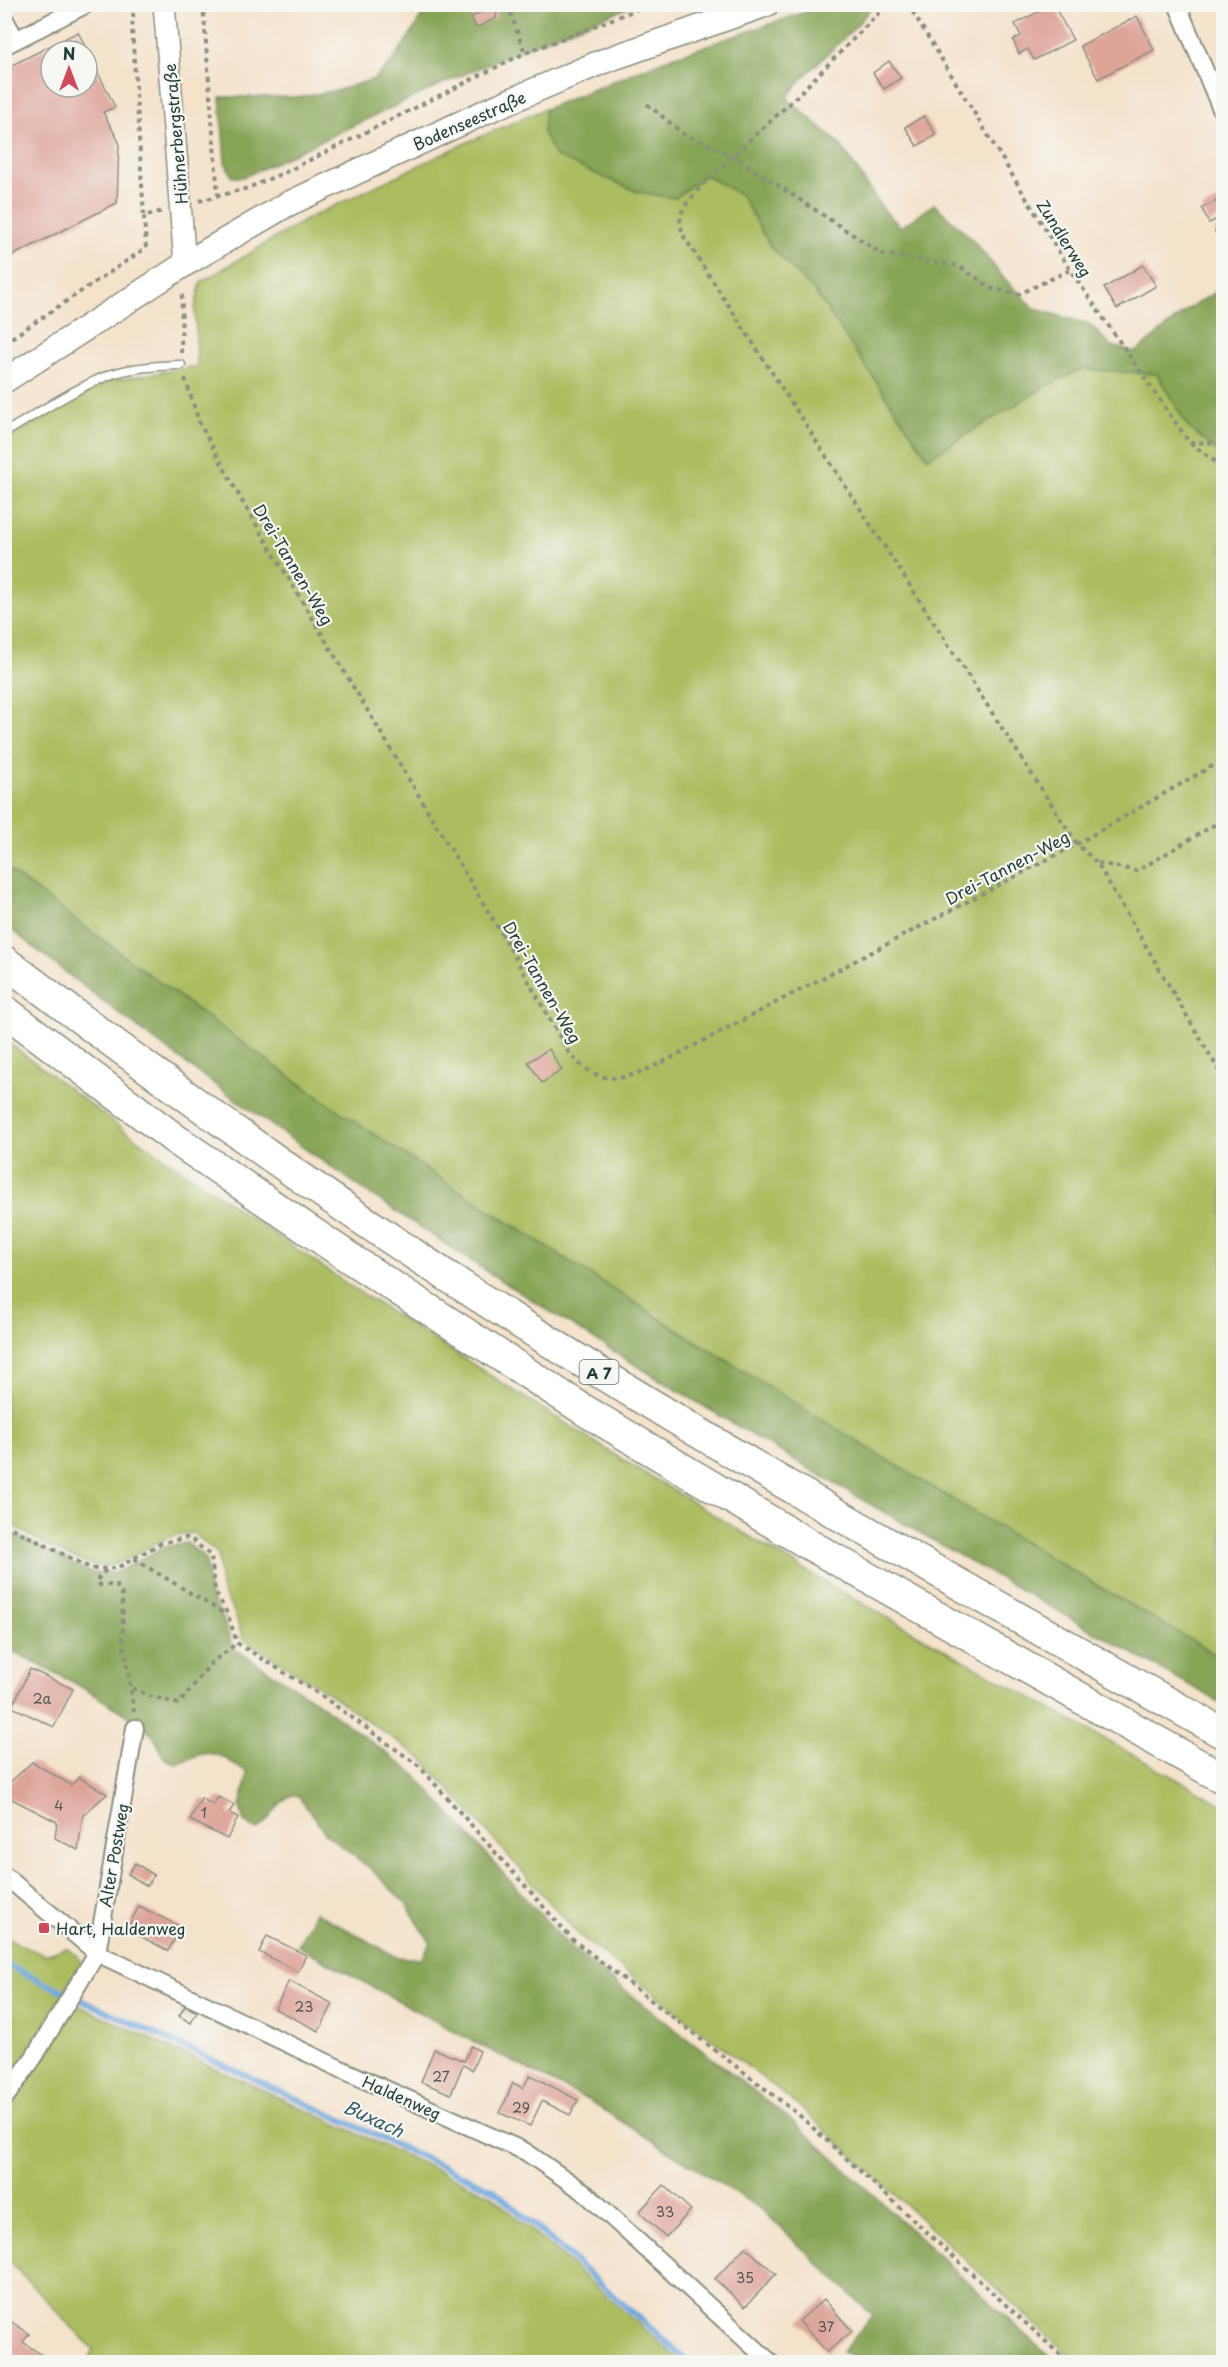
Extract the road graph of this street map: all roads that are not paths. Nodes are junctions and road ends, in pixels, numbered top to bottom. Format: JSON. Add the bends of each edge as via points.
{"nodes":[{"id":1,"x":87,"y":4,"type":"edge"},
{"id":2,"x":164,"y":4,"type":"edge"},
{"id":3,"x":767,"y":4,"type":"edge"},
{"id":4,"x":1177,"y":4,"type":"edge"},
{"id":5,"x":4,"y":18,"type":"edge"},
{"id":6,"x":10,"y":43,"type":"edge"},
{"id":7,"x":1224,"y":116,"type":"edge"},
{"id":8,"x":185,"y":264,"type":"junction"},
{"id":9,"x":181,"y":366,"type":"road end"},
{"id":10,"x":4,"y":381,"type":"edge"},
{"id":11,"x":4,"y":433,"type":"edge"},
{"id":12,"x":4,"y":961,"type":"edge"},
{"id":13,"x":4,"y":1010,"type":"edge"},
{"id":14,"x":135,"y":1728,"type":"road end"},
{"id":15,"x":1224,"y":1734,"type":"edge"},
{"id":16,"x":1224,"y":1779,"type":"edge"},
{"id":17,"x":4,"y":1875,"type":"edge"},
{"id":18,"x":97,"y":1953,"type":"junction"},
{"id":19,"x":4,"y":2099,"type":"edge"},
{"id":20,"x":770,"y":2362,"type":"edge"}],
"edges":[{"from":1,"to":6,"type":"street"},
{"from":2,"to":8,"type":"street","name":"Hühnerbergstraße"},
{"from":3,"to":8,"type":"main road","name":"Bodenseestraße","via":[[601,62],[489,110],[286,205]]},
{"from":4,"to":7,"type":"street"},
{"from":5,"to":6,"type":"street"},
{"from":8,"to":10,"type":"main road","name":"Bodenseestraße"},
{"from":9,"to":11,"type":"lane","via":[[114,373]]},
{"from":12,"to":15,"type":"highway","number":"A 7","via":[[196,1104],[481,1298],[772,1477]]},
{"from":13,"to":16,"type":"highway","number":"A 7","via":[[175,1139],[584,1410],[820,1551]]},
{"from":14,"to":18,"type":"street","name":"Alter Postweg"},
{"from":17,"to":18,"type":"street","name":"Haldenweg"},
{"from":18,"to":19,"type":"street","name":"Alter Postweg"},
{"from":18,"to":20,"type":"street","name":"Haldenweg","via":[[526,2152],[584,2192]]}]}
